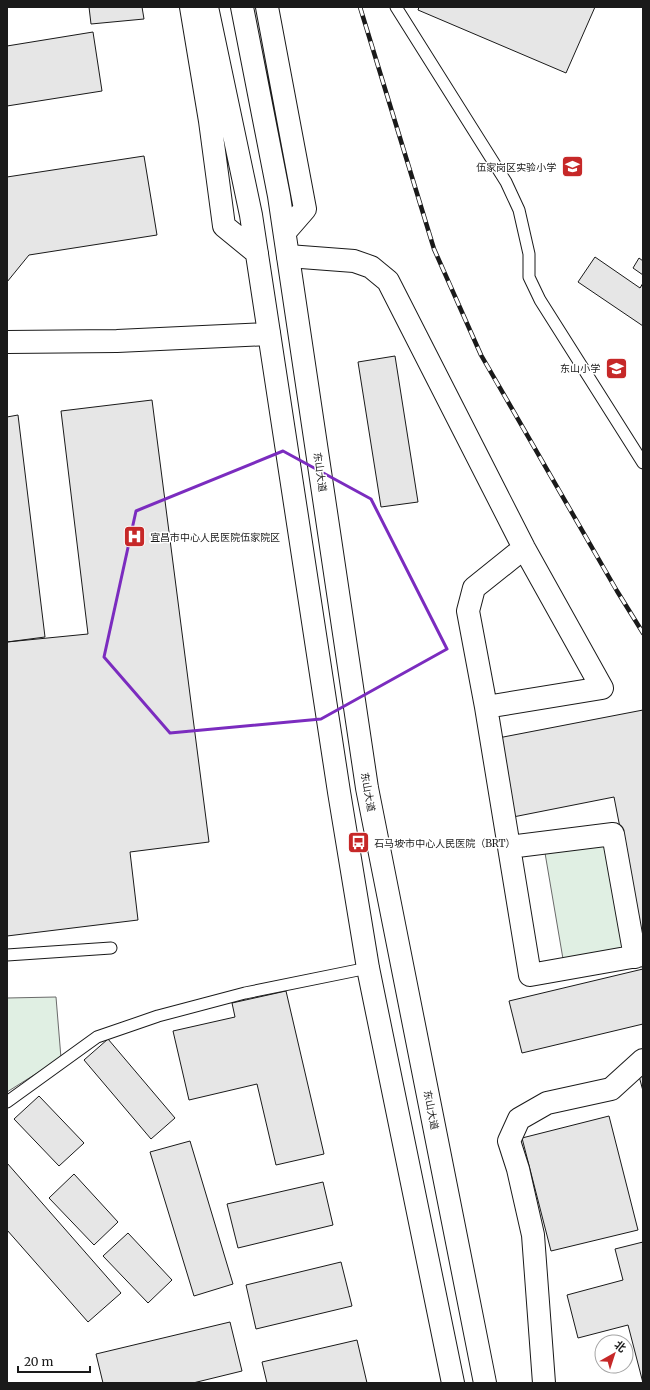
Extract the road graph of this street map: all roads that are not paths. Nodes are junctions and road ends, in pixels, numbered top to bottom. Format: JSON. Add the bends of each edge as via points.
{"nodes":[{"id":1,"x":191,"y":7,"type":"edge"},
{"id":2,"x":207,"y":7,"type":"edge"},
{"id":3,"x":242,"y":7,"type":"edge"},
{"id":4,"x":267,"y":7,"type":"edge"},
{"id":5,"x":396,"y":7,"type":"edge"},
{"id":6,"x":285,"y":232,"type":"junction"},
{"id":7,"x":257,"y":253,"type":"junction"},
{"id":8,"x":288,"y":256,"type":"junction"},
{"id":9,"x":269,"y":334,"type":"junction"},
{"id":10,"x":117,"y":341,"type":"junction"},
{"id":11,"x":7,"y":342,"type":"edge"},
{"id":12,"x":7,"y":357,"type":"edge"},
{"id":13,"x":643,"y":463,"type":"edge"},
{"id":14,"x":524,"y":548,"type":"junction"},
{"id":15,"x":486,"y":707,"type":"junction"},
{"id":16,"x":509,"y":847,"type":"junction"},
{"id":17,"x":111,"y":948,"type":"dead end"},
{"id":18,"x":7,"y":955,"type":"edge"},
{"id":19,"x":639,"y":956,"type":"edge"},
{"id":20,"x":368,"y":968,"type":"junction"},
{"id":21,"x":643,"y":1060,"type":"edge"},
{"id":22,"x":7,"y":1102,"type":"edge"},
{"id":23,"x":453,"y":1383,"type":"edge"},
{"id":24,"x":485,"y":1383,"type":"edge"},
{"id":25,"x":544,"y":1383,"type":"edge"}],
"edges":[{"from":1,"to":7,"type":"main road","via":[[224,226]]},
{"from":2,"to":7,"type":"main road"},
{"from":3,"to":6,"type":"main road","name":"东山大道"},
{"from":4,"to":6,"type":"main road","via":[[305,209]]},
{"from":5,"to":13,"type":"lane","via":[[506,182],[519,210],[529,254],[529,277],[540,300]]},
{"from":6,"to":8,"type":"main road","name":"东山大道"},
{"from":7,"to":9,"type":"main road"},
{"from":8,"to":14,"type":"main road","via":[[354,261],[371,267],[388,281]]},
{"from":8,"to":24,"type":"main road","name":"东山大道","via":[[367,788]]},
{"from":9,"to":10,"type":"main road"},
{"from":9,"to":20,"type":"main road"},
{"from":10,"to":11,"type":"main road"},
{"from":10,"to":12,"type":"main road"},
{"from":14,"to":15,"type":"main road","via":[[474,588],[468,611]]},
{"from":14,"to":15,"type":"main road","via":[[602,688]]},
{"from":15,"to":16,"type":"main road"},
{"from":16,"to":19,"type":"main road","via":[[613,834]]},
{"from":16,"to":19,"type":"main road","via":[[530,975]]},
{"from":17,"to":18,"type":"lane"},
{"from":20,"to":22,"type":"lane","via":[[245,993],[158,1016],[97,1037]]},
{"from":20,"to":23,"type":"main road"},
{"from":21,"to":25,"type":"main road","via":[[611,1089],[547,1103],[519,1119],[509,1141],[533,1234]]}]}
